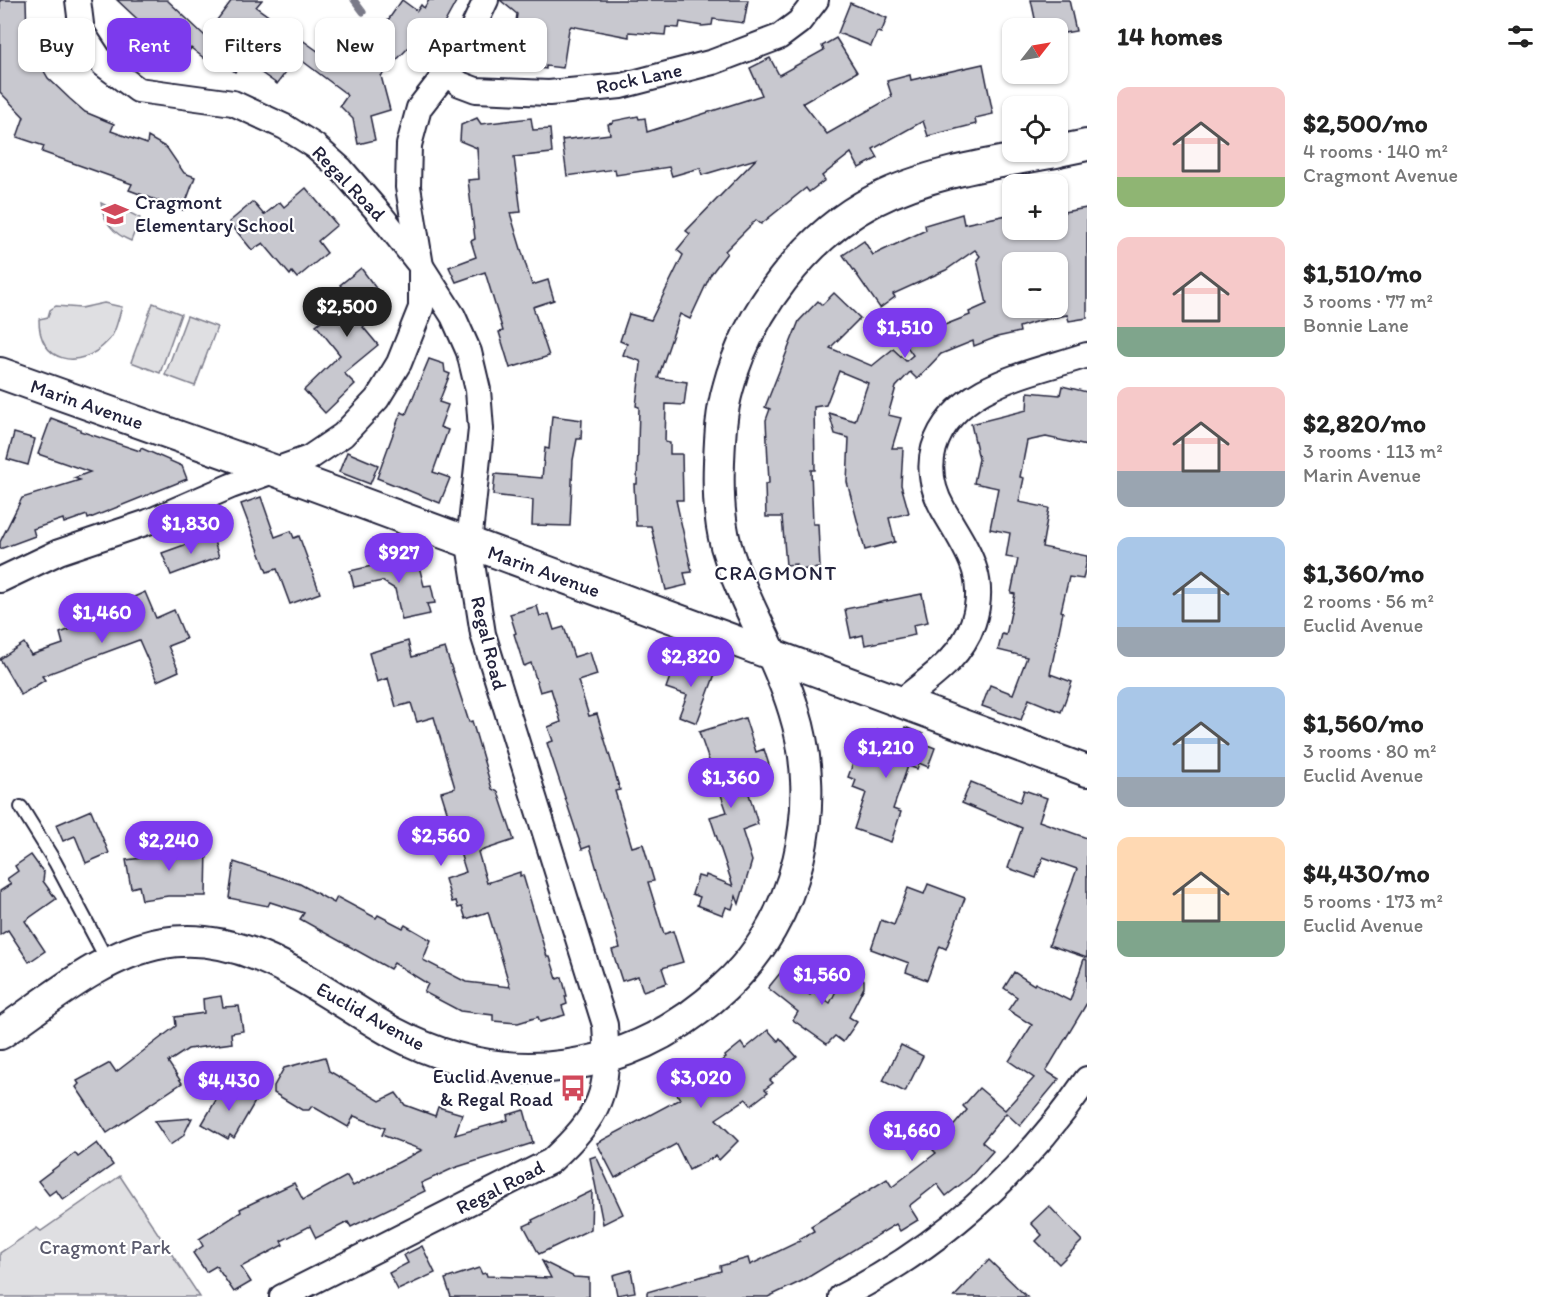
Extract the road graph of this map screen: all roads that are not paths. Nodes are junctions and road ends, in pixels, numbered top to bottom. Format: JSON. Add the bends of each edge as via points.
{"nodes":[{"id":1,"x":78,"y":0,"type":"edge"},
{"id":2,"x":486,"y":0,"type":"edge"},
{"id":3,"x":816,"y":0,"type":"edge"},
{"id":4,"x":446,"y":73,"type":"junction"},
{"id":5,"x":1087,"y":145,"type":"edge"},
{"id":6,"x":1068,"y":149,"type":"edge"},
{"id":7,"x":1009,"y":162,"type":"edge"},
{"id":8,"x":421,"y":266,"type":"junction"},
{"id":9,"x":1087,"y":355,"type":"edge"},
{"id":10,"x":0,"y":374,"type":"edge"},
{"id":11,"x":273,"y":470,"type":"junction"},
{"id":12,"x":469,"y":544,"type":"junction"},
{"id":13,"x":0,"y":579,"type":"edge"},
{"id":14,"x":770,"y":654,"type":"junction"},
{"id":15,"x":900,"y":702,"type":"junction"},
{"id":16,"x":1087,"y":771,"type":"edge"},
{"id":17,"x":21,"y":807,"type":"dead end"},
{"id":18,"x":108,"y":962,"type":"junction"},
{"id":19,"x":0,"y":1034,"type":"edge"},
{"id":20,"x":607,"y":1059,"type":"junction"},
{"id":21,"x":1087,"y":1079,"type":"edge"},
{"id":22,"x":282,"y":1297,"type":"edge"},
{"id":23,"x":841,"y":1297,"type":"edge"}],
"edges":[{"from":1,"to":8,"type":"street","name":"Regal Road","via":[[82,32],[103,64],[138,90],[233,103],[315,146],[341,169]]},
{"from":2,"to":4,"type":"street"},
{"from":3,"to":4,"type":"street","name":"Rock Lane","via":[[800,22],[779,37],[712,62],[621,86],[549,93],[476,90]]},
{"from":4,"to":8,"type":"street","via":[[419,108],[409,145],[408,187]]},
{"from":5,"to":6,"type":"street","name":"Euclid Avenue"},
{"from":7,"to":14,"type":"street","name":"Euclid Avenue","via":[[918,183],[872,201],[821,238],[787,273],[761,309],[728,387],[721,420],[718,487],[725,544]]},
{"from":8,"to":11,"type":"street","via":[[421,308],[399,363],[377,399],[343,435],[309,458]]},
{"from":8,"to":12,"type":"street","name":"Regal Road","via":[[453,316],[469,352],[478,390],[481,429]]},
{"from":9,"to":15,"type":"street","via":[[976,396],[939,433],[931,458],[934,488],[976,569],[978,594],[973,622],[952,659]]},
{"from":10,"to":11,"type":"street","name":"Marin Avenue"},
{"from":11,"to":12,"type":"street","name":"Marin Avenue"},
{"from":11,"to":13,"type":"street"},
{"from":12,"to":14,"type":"street","name":"Marin Avenue"},
{"from":12,"to":20,"type":"street","name":"Regal Road","via":[[483,634],[605,1025]]},
{"from":14,"to":15,"type":"street","name":"Marin Avenue"},
{"from":14,"to":20,"type":"street","name":"Euclid Avenue","via":[[795,712],[806,758],[807,802],[794,881],[770,930],[728,985],[687,1020]]},
{"from":15,"to":16,"type":"street","name":"Marin Avenue"},
{"from":17,"to":18,"type":"lane"},
{"from":18,"to":19,"type":"street","name":"Euclid Avenue"},
{"from":18,"to":20,"type":"street","name":"Euclid Avenue","via":[[163,943],[199,941],[236,947],[272,961],[397,1034],[436,1052],[482,1064],[530,1067]]},
{"from":20,"to":22,"type":"street","name":"Regal Road","via":[[599,1104],[576,1138],[551,1161]]},
{"from":21,"to":23,"type":"street","via":[[1028,1155],[978,1205],[920,1250]]}]}
